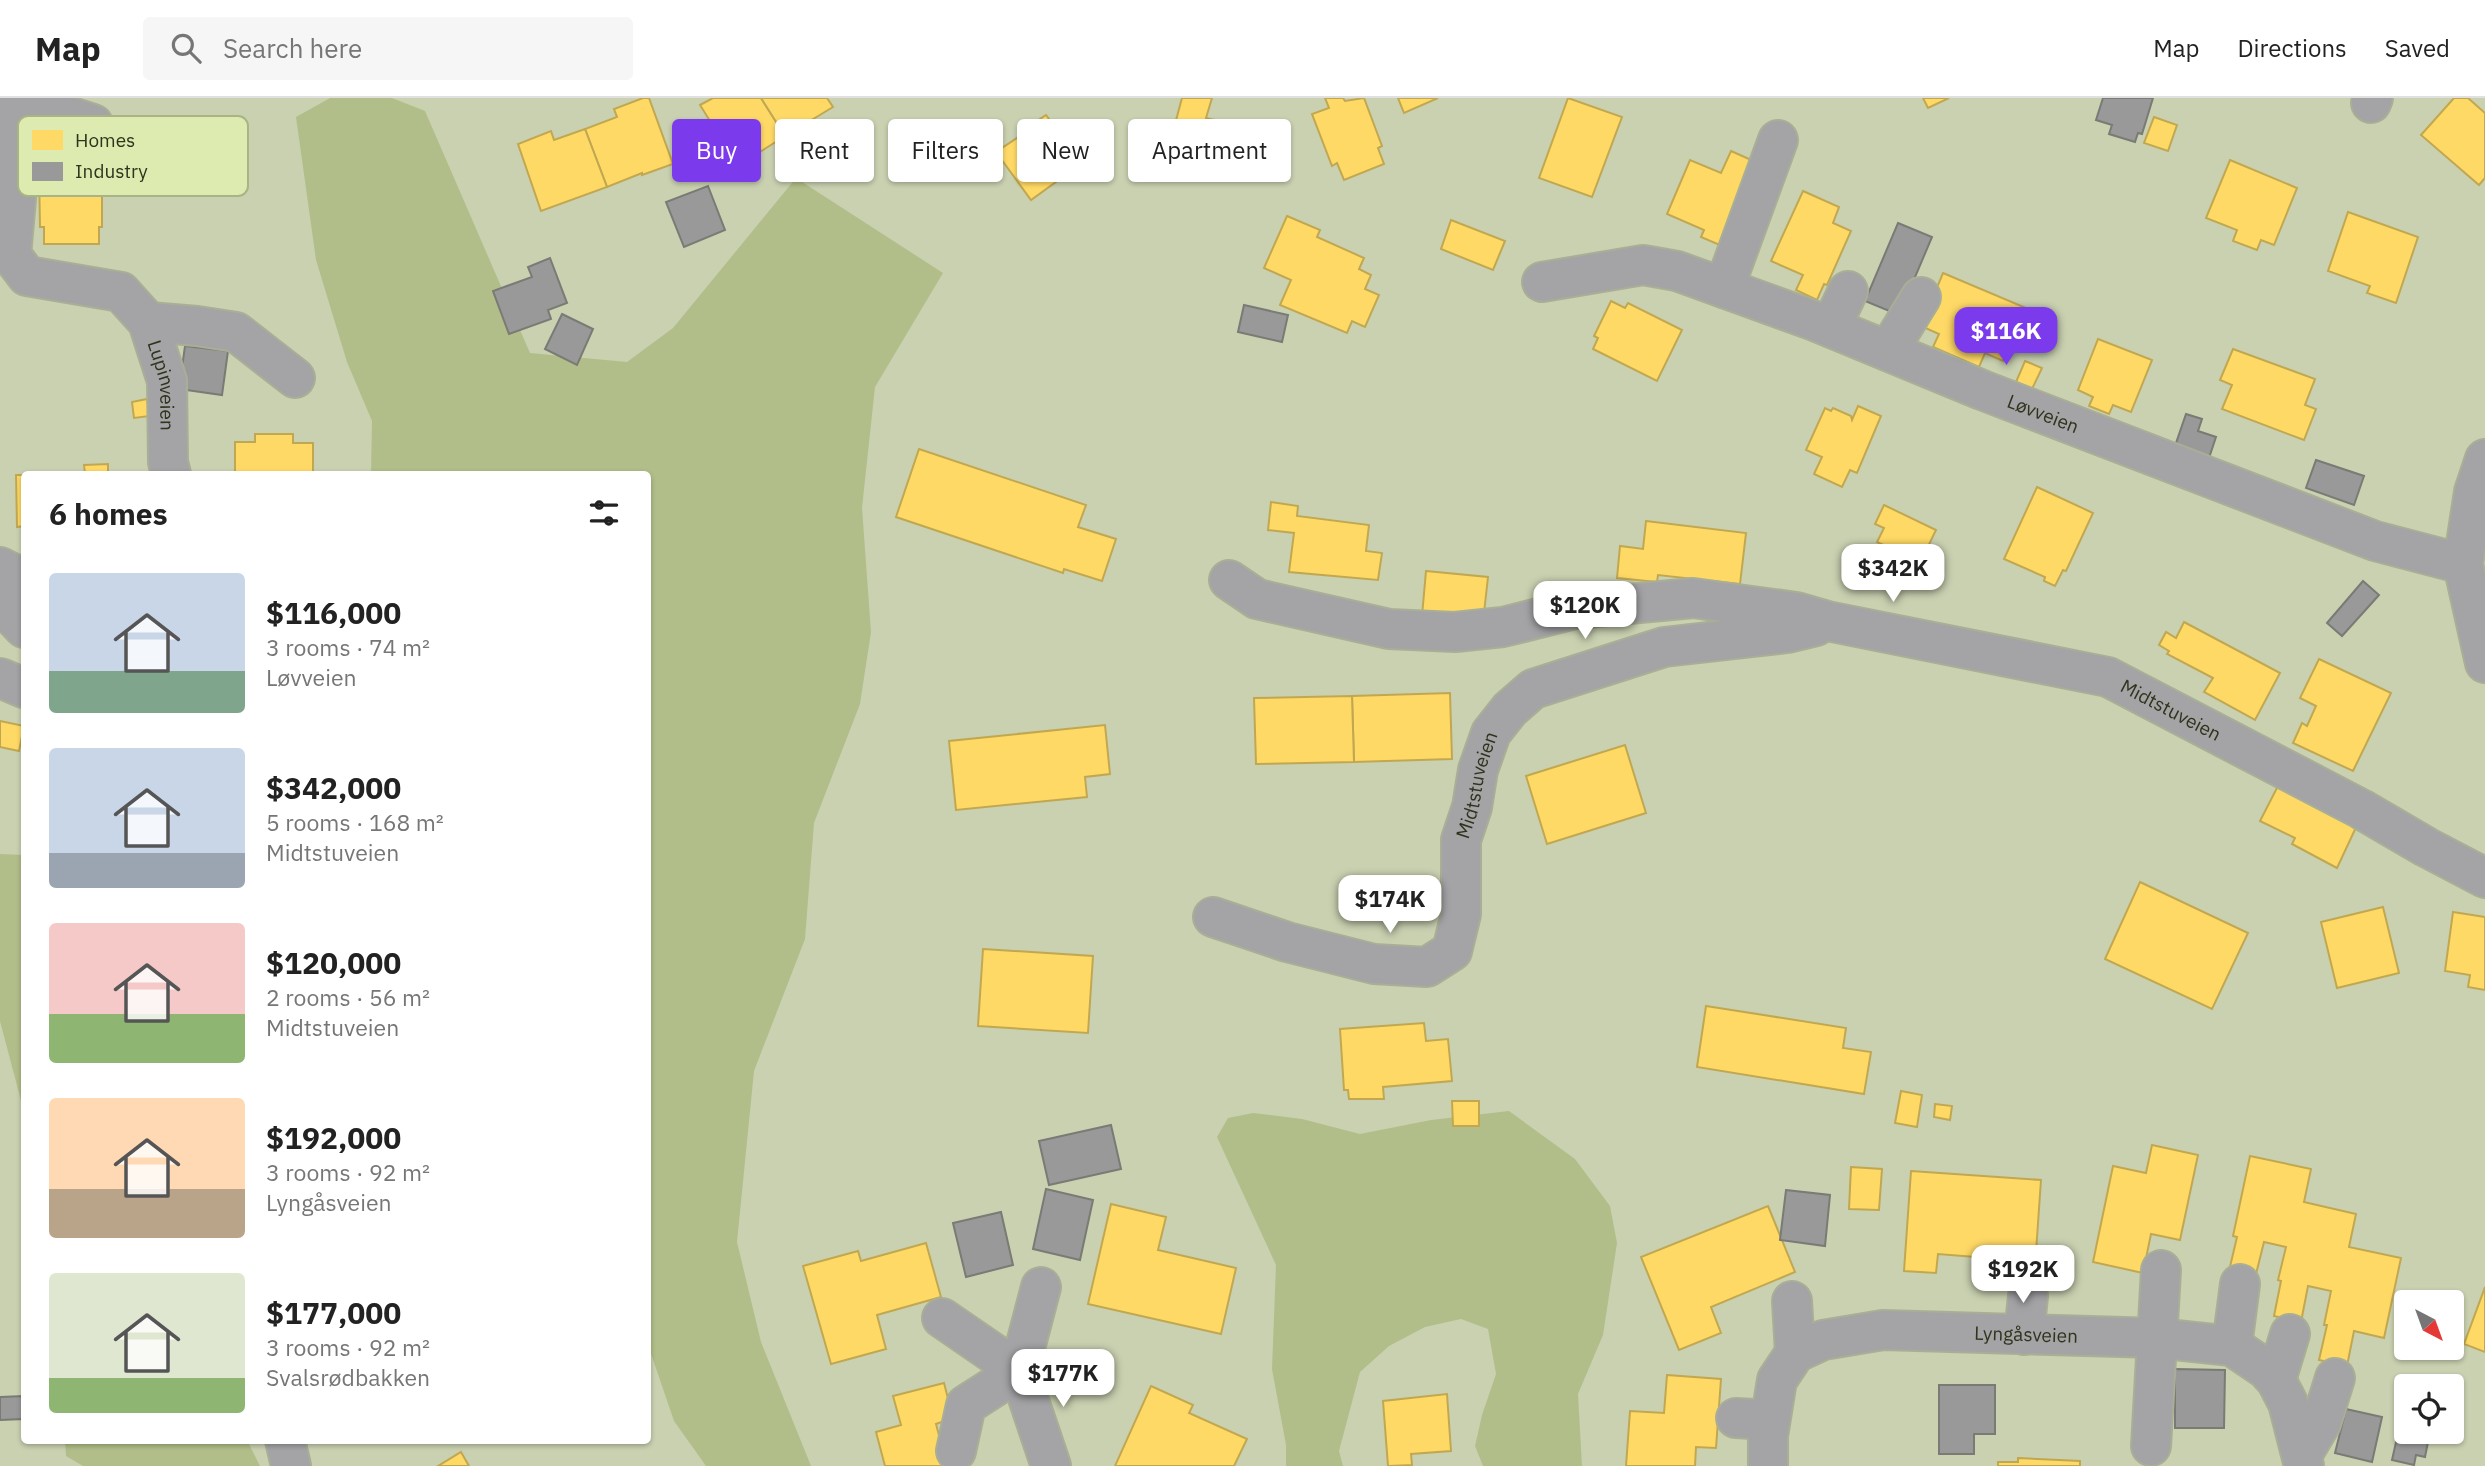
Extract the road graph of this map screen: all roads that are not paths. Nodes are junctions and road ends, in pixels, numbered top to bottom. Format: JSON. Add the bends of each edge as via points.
{"nodes":[{"id":1,"x":13,"y":104,"type":"edge"},
{"id":2,"x":71,"y":116,"type":"edge"},
{"id":3,"x":1778,"y":140,"type":"dead end"},
{"id":4,"x":8,"y":198,"type":"edge"},
{"id":5,"x":1542,"y":282,"type":"dead end"},
{"id":6,"x":1724,"y":288,"type":"junction"},
{"id":7,"x":1848,"y":291,"type":"dead end"},
{"id":8,"x":1921,"y":297,"type":"dead end"},
{"id":9,"x":148,"y":322,"type":"junction"},
{"id":10,"x":1831,"y":327,"type":"junction"},
{"id":11,"x":1888,"y":351,"type":"junction"},
{"id":12,"x":295,"y":378,"type":"dead end"},
{"id":13,"x":2485,"y":459,"type":"edge"},
{"id":14,"x":170,"y":471,"type":"edge"},
{"id":15,"x":2463,"y":564,"type":"junction"},
{"id":16,"x":0,"y":567,"type":"edge"},
{"id":17,"x":21,"y":578,"type":"edge"},
{"id":18,"x":1229,"y":580,"type":"dead end"},
{"id":19,"x":0,"y":603,"type":"edge"},
{"id":20,"x":1827,"y":621,"type":"junction"},
{"id":21,"x":21,"y":625,"type":"edge"},
{"id":22,"x":2485,"y":663,"type":"edge"},
{"id":23,"x":0,"y":678,"type":"edge"},
{"id":24,"x":21,"y":687,"type":"edge"},
{"id":25,"x":2485,"y":878,"type":"edge"},
{"id":26,"x":1213,"y":917,"type":"dead end"},
{"id":27,"x":2161,"y":1270,"type":"dead end"},
{"id":28,"x":2240,"y":1284,"type":"dead end"},
{"id":29,"x":1041,"y":1287,"type":"dead end"},
{"id":30,"x":2028,"y":1296,"type":"dead end"},
{"id":31,"x":1793,"y":1301,"type":"dead end"},
{"id":32,"x":942,"y":1318,"type":"dead end"},
{"id":33,"x":2290,"y":1334,"type":"dead end"},
{"id":34,"x":2024,"y":1335,"type":"junction"},
{"id":35,"x":2156,"y":1338,"type":"junction"},
{"id":36,"x":2232,"y":1346,"type":"junction"},
{"id":37,"x":1795,"y":1353,"type":"junction"},
{"id":38,"x":1019,"y":1371,"type":"junction"},
{"id":39,"x":2335,"y":1378,"type":"dead end"},
{"id":40,"x":2276,"y":1380,"type":"junction"},
{"id":41,"x":286,"y":1444,"type":"edge"},
{"id":42,"x":2151,"y":1446,"type":"dead end"},
{"id":43,"x":956,"y":1451,"type":"dead end"},
{"id":44,"x":2303,"y":1461,"type":"edge"},
{"id":45,"x":291,"y":1466,"type":"edge"},
{"id":46,"x":1051,"y":1466,"type":"edge"},
{"id":47,"x":1768,"y":1466,"type":"edge"}],
"edges":[{"from":1,"to":2,"type":"street"},
{"from":1,"to":4,"type":"street","name":"Lupinveien"},
{"from":3,"to":6,"type":"street"},
{"from":4,"to":9,"type":"street","name":"Lupinveien","via":[[11,255],[27,276],[121,292]]},
{"from":5,"to":6,"type":"street","name":"Løvveien","via":[[1643,265],[1677,271]]},
{"from":6,"to":10,"type":"street","name":"Løvveien"},
{"from":7,"to":10,"type":"street"},
{"from":8,"to":11,"type":"street"},
{"from":9,"to":12,"type":"street","via":[[236,332]]},
{"from":9,"to":14,"type":"street","name":"Lupinveien","via":[[167,381]]},
{"from":10,"to":11,"type":"street","name":"Løvveien"},
{"from":11,"to":15,"type":"street","name":"Løvveien","via":[[2375,541]]},
{"from":13,"to":15,"type":"street","via":[[2474,492]]},
{"from":15,"to":22,"type":"street"},
{"from":16,"to":17,"type":"street"},
{"from":18,"to":20,"type":"street","name":"Midtstuveien","via":[[1257,598],[1389,629],[1455,632],[1576,610],[1693,598],[1796,612]]},
{"from":19,"to":21,"type":"street"},
{"from":20,"to":25,"type":"street","name":"Midtstuveien","via":[[2108,677]]},
{"from":20,"to":26,"type":"street","name":"Midtstuveien","via":[[1787,633],[1664,647],[1533,689],[1491,733],[1461,840],[1461,914],[1452,951],[1427,967],[1374,964]]},
{"from":23,"to":24,"type":"street"},
{"from":27,"to":35,"type":"street"},
{"from":28,"to":36,"type":"street"},
{"from":29,"to":38,"type":"street"},
{"from":30,"to":34,"type":"street"},
{"from":31,"to":37,"type":"street"},
{"from":32,"to":38,"type":"street"},
{"from":33,"to":40,"type":"street"},
{"from":34,"to":35,"type":"street","name":"Lyngåsveien"},
{"from":34,"to":37,"type":"street","name":"Lyngåsveien","via":[[1883,1329],[1823,1340]]},
{"from":35,"to":36,"type":"street","name":"Lyngåsveien"},
{"from":35,"to":42,"type":"street"},
{"from":36,"to":40,"type":"street","name":"Lyngåsveien"},
{"from":37,"to":47,"type":"street","via":[[1753,1419]]},
{"from":38,"to":43,"type":"street","via":[[967,1405]]},
{"from":38,"to":46,"type":"street"},
{"from":39,"to":44,"type":"street"},
{"from":40,"to":44,"type":"street","name":"Lyngåsveien","via":[[2288,1403]]},
{"from":41,"to":45,"type":"street"}]}
